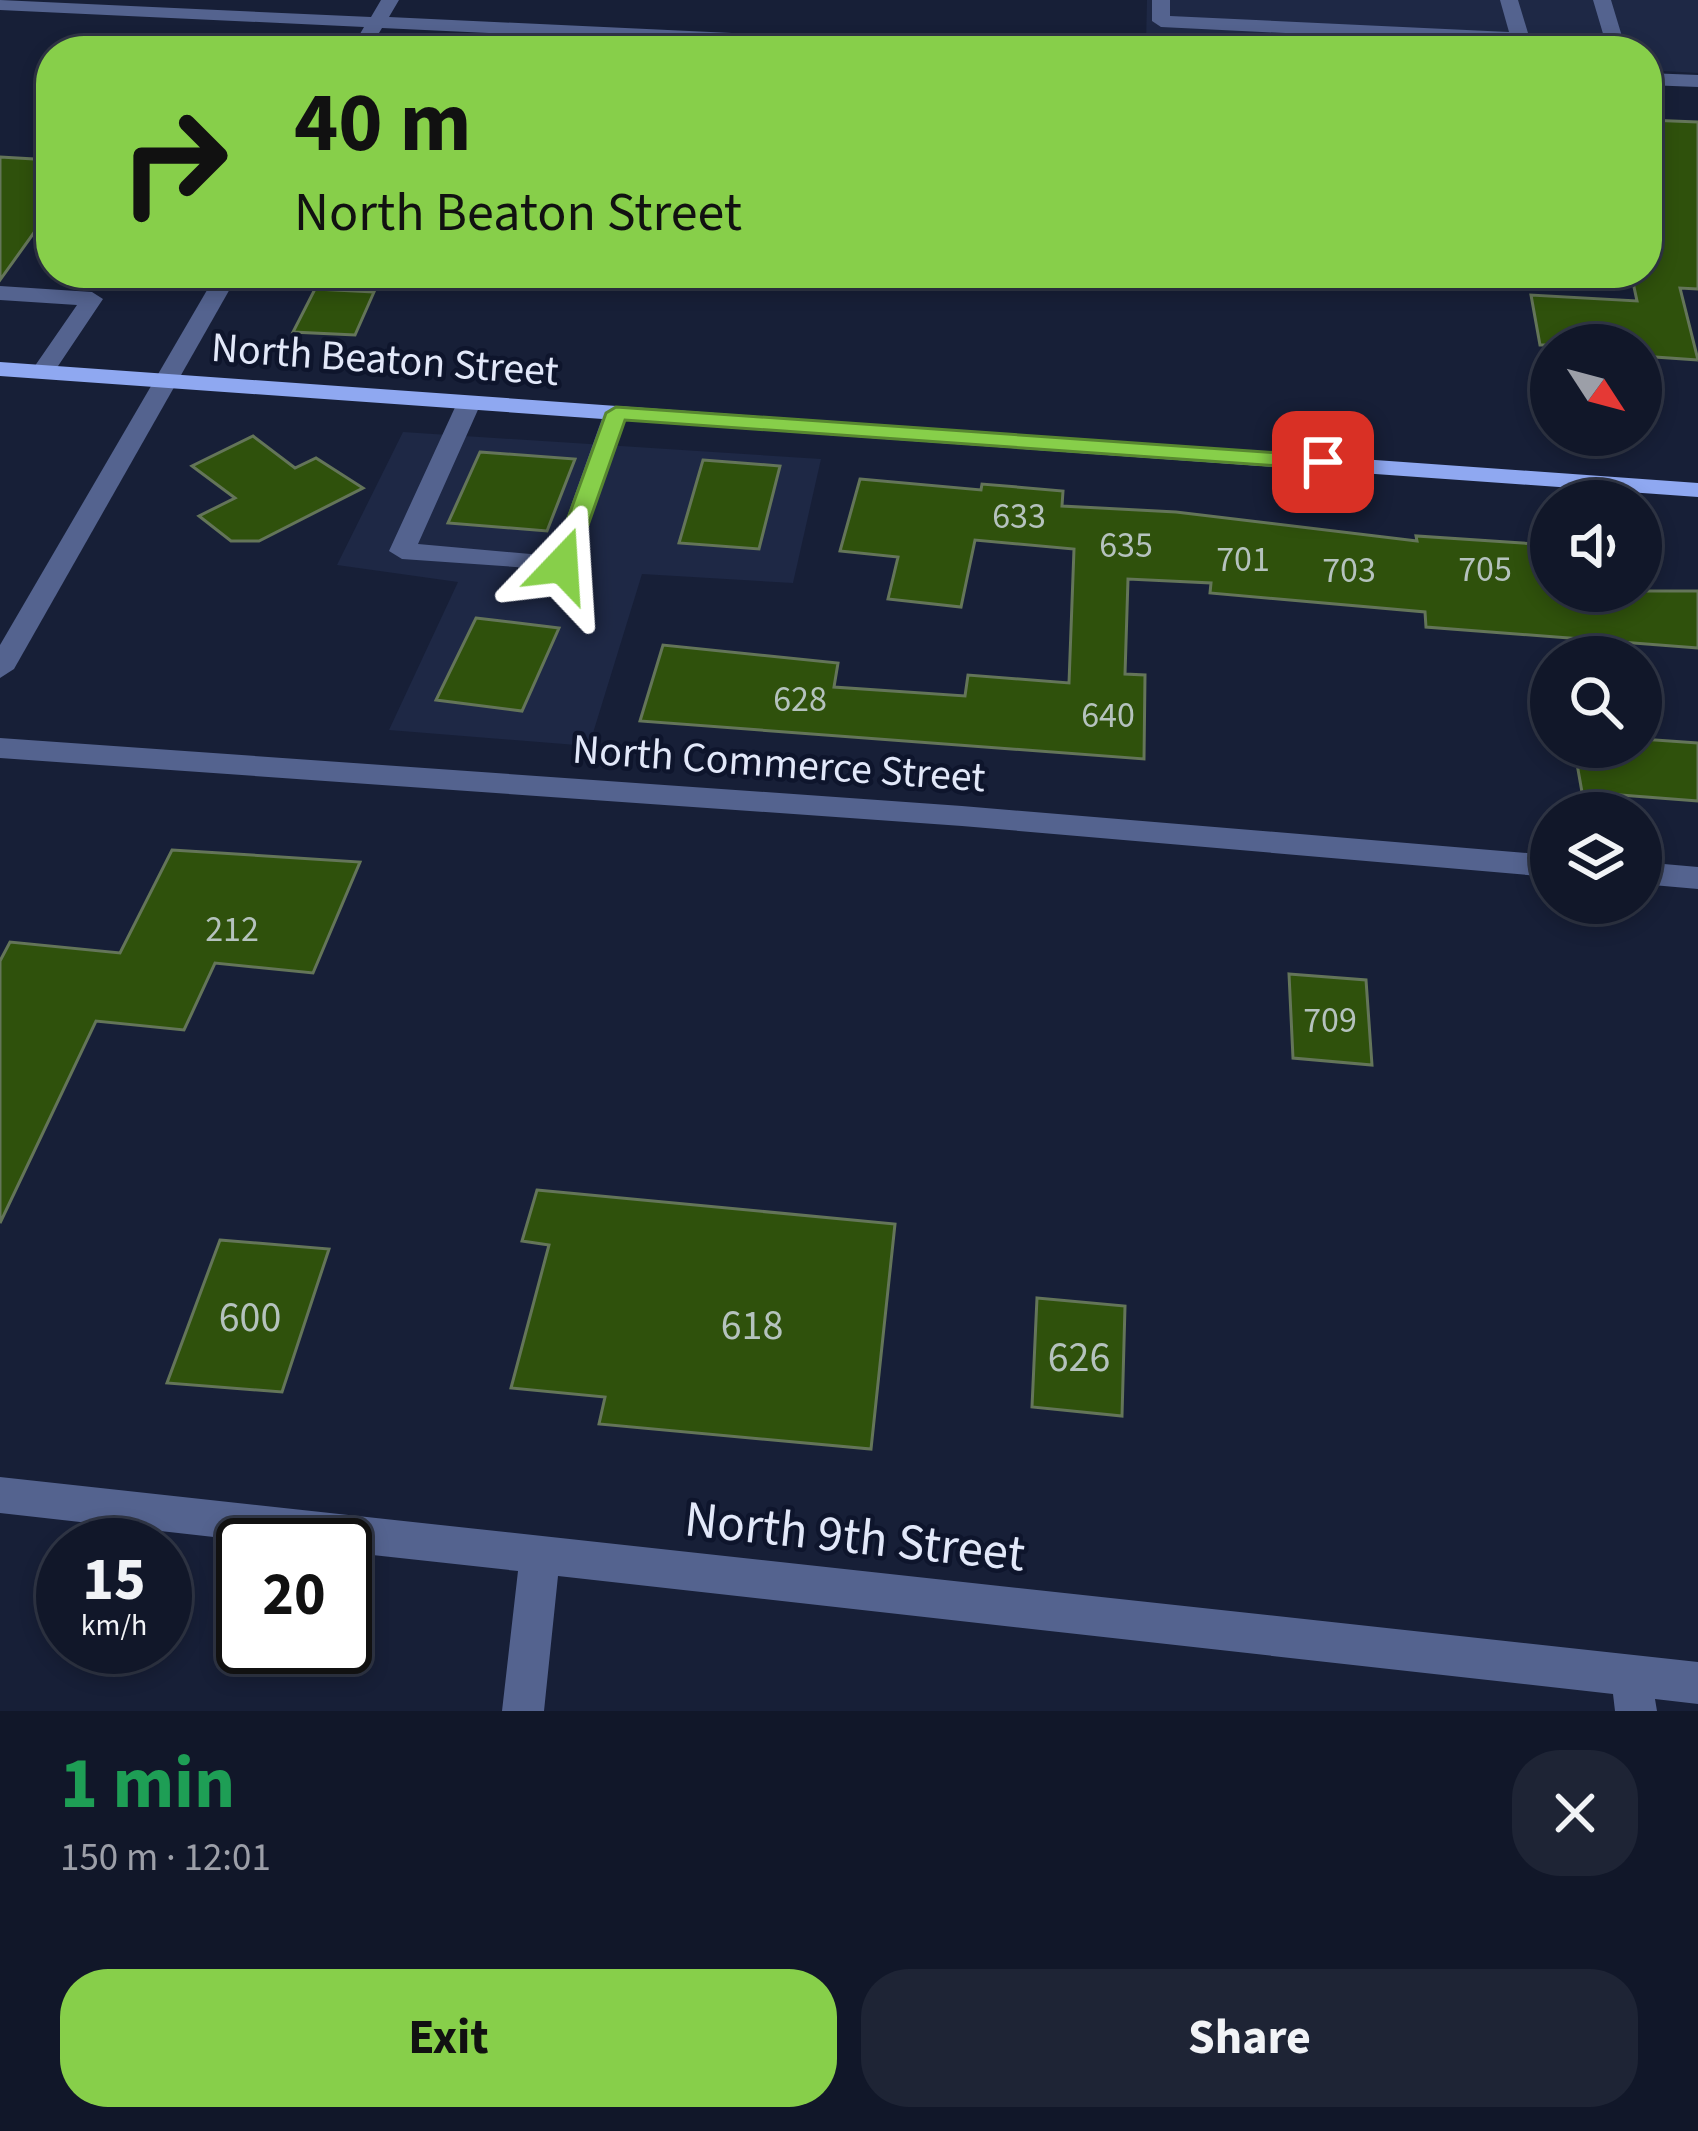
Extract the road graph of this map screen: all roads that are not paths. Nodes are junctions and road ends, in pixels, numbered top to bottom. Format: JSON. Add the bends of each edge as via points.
{"nodes":[{"id":1,"x":389,"y":0,"type":"edge"},
{"id":2,"x":1161,"y":0,"type":"edge"},
{"id":3,"x":1509,"y":0,"type":"edge"},
{"id":4,"x":1602,"y":0,"type":"edge"},
{"id":5,"x":0,"y":5,"type":"edge"},
{"id":6,"x":208,"y":7,"type":"edge"},
{"id":7,"x":378,"y":20,"type":"junction"},
{"id":8,"x":368,"y":36,"type":"edge"},
{"id":9,"x":694,"y":36,"type":"edge"},
{"id":10,"x":1387,"y":36,"type":"edge"},
{"id":11,"x":1520,"y":36,"type":"edge"},
{"id":12,"x":1614,"y":36,"type":"edge"},
{"id":13,"x":1662,"y":80,"type":"edge"},
{"id":14,"x":1698,"y":81,"type":"edge"},
{"id":15,"x":100,"y":288,"type":"edge"},
{"id":16,"x":219,"y":288,"type":"edge"},
{"id":17,"x":0,"y":292,"type":"edge"},
{"id":18,"x":92,"y":299,"type":"junction"},
{"id":19,"x":0,"y":369,"type":"edge"},
{"id":20,"x":42,"y":373,"type":"junction"},
{"id":21,"x":165,"y":383,"type":"junction"},
{"id":22,"x":469,"y":403,"type":"junction"},
{"id":23,"x":616,"y":413,"type":"junction"},
{"id":24,"x":1698,"y":490,"type":"edge"},
{"id":25,"x":0,"y":669,"type":"edge"},
{"id":26,"x":0,"y":748,"type":"edge"},
{"id":27,"x":1530,"y":864,"type":"edge"},
{"id":28,"x":1662,"y":875,"type":"edge"},
{"id":29,"x":1698,"y":878,"type":"edge"},
{"id":30,"x":0,"y":1495,"type":"edge"},
{"id":31,"x":540,"y":1555,"type":"junction"},
{"id":32,"x":1698,"y":1682,"type":"edge"},
{"id":33,"x":1633,"y":1693,"type":"edge"},
{"id":34,"x":523,"y":1711,"type":"edge"}],
"edges":[{"from":1,"to":7,"type":"street"},
{"from":2,"to":10,"type":"street","via":[[1161,21]]},
{"from":3,"to":11,"type":"street"},
{"from":4,"to":12,"type":"street"},
{"from":5,"to":6,"type":"street"},
{"from":6,"to":7,"type":"street"},
{"from":7,"to":8,"type":"street"},
{"from":7,"to":9,"type":"street"},
{"from":13,"to":14,"type":"street"},
{"from":15,"to":18,"type":"street"},
{"from":16,"to":21,"type":"street"},
{"from":17,"to":18,"type":"street"},
{"from":18,"to":20,"type":"street"},
{"from":19,"to":20,"type":"main road","name":"North Beaton Street"},
{"from":20,"to":21,"type":"main road","name":"North Beaton Street"},
{"from":21,"to":22,"type":"main road","name":"North Beaton Street"},
{"from":21,"to":25,"type":"street"},
{"from":22,"to":23,"type":"main road","name":"North Beaton Street"},
{"from":22,"to":23,"type":"street","via":[[402,551],[562,565]]},
{"from":23,"to":24,"type":"main road","name":"North Beaton Street"},
{"from":26,"to":27,"type":"street","name":"North Commerce Street"},
{"from":28,"to":29,"type":"street"},
{"from":30,"to":31,"type":"street","name":"North 9th Street"},
{"from":31,"to":33,"type":"street","name":"North 9th Street"},
{"from":31,"to":34,"type":"street"},
{"from":32,"to":33,"type":"street","name":"North 9th Street"}]}
